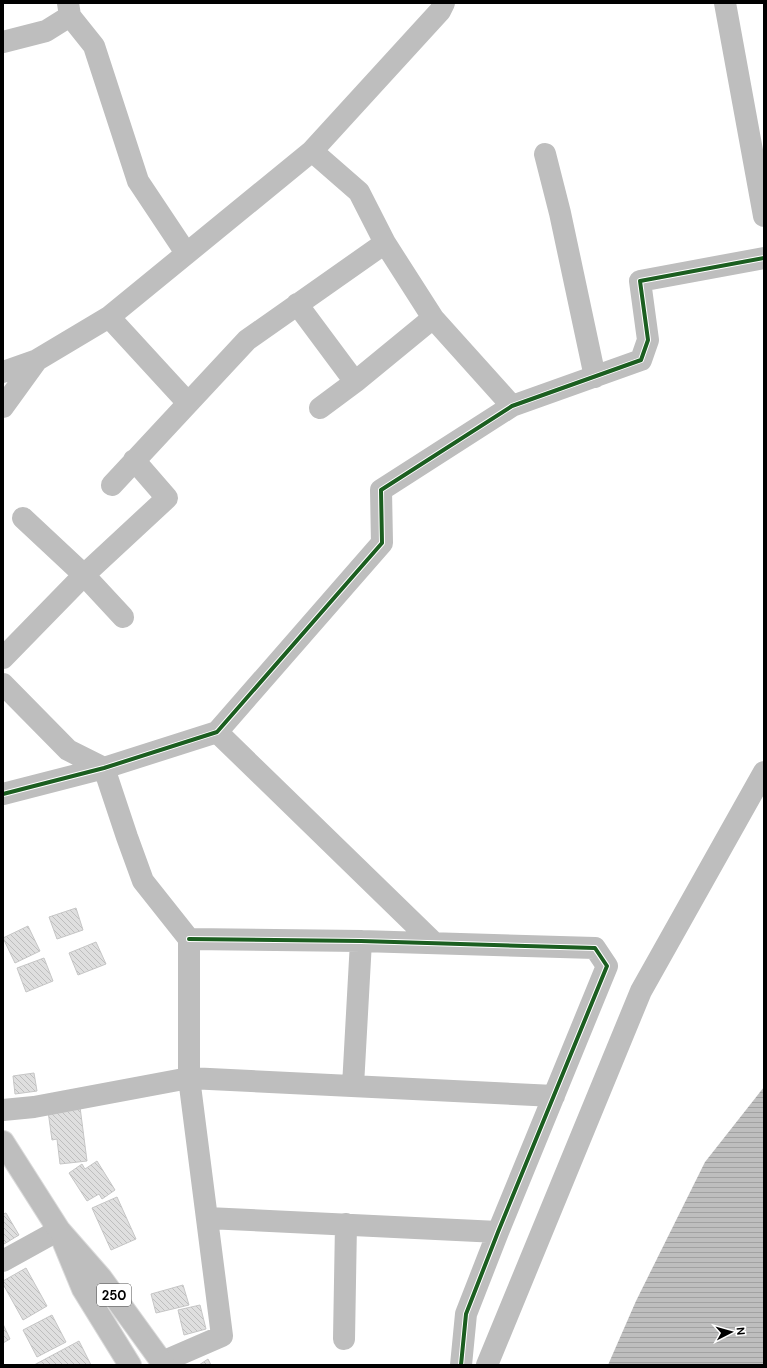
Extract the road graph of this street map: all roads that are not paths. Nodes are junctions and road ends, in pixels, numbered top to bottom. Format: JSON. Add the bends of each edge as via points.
{"nodes":[{"id":1,"x":444,"y":3,"type":"edge"},
{"id":2,"x":725,"y":3,"type":"edge"},
{"id":3,"x":69,"y":9,"type":"edge"},
{"id":4,"x":3,"y":42,"type":"edge"},
{"id":5,"x":312,"y":151,"type":"junction"},
{"id":6,"x":545,"y":154,"type":"dead end"},
{"id":7,"x":764,"y":216,"type":"edge"},
{"id":8,"x":385,"y":243,"type":"junction"},
{"id":9,"x":186,"y":253,"type":"junction"},
{"id":10,"x":764,"y":258,"type":"edge"},
{"id":11,"x":297,"y":304,"type":"junction"},
{"id":12,"x":108,"y":317,"type":"junction"},
{"id":13,"x":433,"y":318,"type":"junction"},
{"id":14,"x":37,"y":360,"type":"junction"},
{"id":15,"x":3,"y":372,"type":"edge"},
{"id":16,"x":595,"y":377,"type":"junction"},
{"id":17,"x":355,"y":382,"type":"junction"},
{"id":18,"x":188,"y":403,"type":"junction"},
{"id":19,"x":512,"y":406,"type":"junction"},
{"id":20,"x":3,"y":407,"type":"edge"},
{"id":21,"x":320,"y":408,"type":"dead end"},
{"id":22,"x":134,"y":460,"type":"junction"},
{"id":23,"x":112,"y":485,"type":"dead end"},
{"id":24,"x":23,"y":518,"type":"dead end"},
{"id":25,"x":84,"y":575,"type":"junction"},
{"id":26,"x":123,"y":617,"type":"dead end"},
{"id":27,"x":3,"y":658,"type":"edge"},
{"id":28,"x":3,"y":684,"type":"edge"},
{"id":29,"x":217,"y":732,"type":"junction"},
{"id":30,"x":104,"y":768,"type":"junction"},
{"id":31,"x":764,"y":772,"type":"edge"},
{"id":32,"x":3,"y":794,"type":"edge"},
{"id":33,"x":189,"y":939,"type":"junction"},
{"id":34,"x":361,"y":941,"type":"junction"},
{"id":35,"x":434,"y":943,"type":"junction"},
{"id":36,"x":189,"y":1078,"type":"junction"},
{"id":37,"x":353,"y":1086,"type":"junction"},
{"id":38,"x":554,"y":1096,"type":"junction"},
{"id":39,"x":3,"y":1110,"type":"edge"},
{"id":40,"x":3,"y":1142,"type":"edge"},
{"id":41,"x":207,"y":1218,"type":"junction"},
{"id":42,"x":346,"y":1224,"type":"junction"},
{"id":43,"x":59,"y":1230,"type":"junction"},
{"id":44,"x":498,"y":1232,"type":"junction"},
{"id":45,"x":3,"y":1261,"type":"edge"},
{"id":46,"x":344,"y":1339,"type":"dead end"},
{"id":47,"x":163,"y":1363,"type":"edge"},
{"id":48,"x":130,"y":1365,"type":"edge"},
{"id":49,"x":461,"y":1365,"type":"edge"},
{"id":50,"x":487,"y":1365,"type":"edge"}],
"edges":[{"from":1,"to":5,"type":"main road","via":[[440,11]]},
{"from":2,"to":7,"type":"main road"},
{"from":3,"to":4,"type":"main road","via":[[46,31]]},
{"from":3,"to":9,"type":"main road","via":[[94,46],[138,181]]},
{"from":5,"to":8,"type":"main road","via":[[359,192]]},
{"from":5,"to":9,"type":"main road"},
{"from":6,"to":16,"type":"main road"},
{"from":8,"to":11,"type":"main road"},
{"from":8,"to":13,"type":"main road"},
{"from":9,"to":12,"type":"main road"},
{"from":10,"to":16,"type":"main road","via":[[640,280],[648,340],[640,360]]},
{"from":11,"to":17,"type":"main road"},
{"from":11,"to":18,"type":"main road","via":[[247,340]]},
{"from":12,"to":14,"type":"main road"},
{"from":12,"to":18,"type":"main road"},
{"from":13,"to":17,"type":"main road"},
{"from":13,"to":19,"type":"main road"},
{"from":14,"to":15,"type":"main road"},
{"from":14,"to":20,"type":"main road"},
{"from":16,"to":19,"type":"main road"},
{"from":17,"to":21,"type":"main road"},
{"from":18,"to":22,"type":"main road"},
{"from":19,"to":29,"type":"main road","via":[[381,490],[382,543]]},
{"from":22,"to":23,"type":"main road"},
{"from":22,"to":25,"type":"main road","via":[[167,498]]},
{"from":24,"to":25,"type":"main road"},
{"from":25,"to":26,"type":"main road"},
{"from":25,"to":27,"type":"main road"},
{"from":28,"to":30,"type":"main road","via":[[68,750]]},
{"from":29,"to":30,"type":"main road"},
{"from":29,"to":35,"type":"main road"},
{"from":30,"to":32,"type":"main road"},
{"from":30,"to":33,"type":"main road","via":[[143,881]]},
{"from":31,"to":50,"type":"main road","via":[[641,991]]},
{"from":33,"to":34,"type":"main road"},
{"from":33,"to":36,"type":"main road"},
{"from":34,"to":35,"type":"main road"},
{"from":34,"to":37,"type":"main road"},
{"from":35,"to":38,"type":"main road","via":[[595,948],[606,966]]},
{"from":36,"to":37,"type":"main road"},
{"from":36,"to":39,"type":"main road","via":[[34,1107]]},
{"from":36,"to":41,"type":"main road"},
{"from":37,"to":38,"type":"main road"},
{"from":38,"to":44,"type":"main road"},
{"from":40,"to":43,"type":"main road","number":"250"},
{"from":41,"to":42,"type":"main road"},
{"from":41,"to":47,"type":"main road","via":[[222,1336]]},
{"from":42,"to":44,"type":"main road"},
{"from":42,"to":46,"type":"main road"},
{"from":43,"to":45,"type":"main road"},
{"from":43,"to":47,"type":"main road","number":"250","via":[[102,1278]]},
{"from":43,"to":48,"type":"main road","number":"250","via":[[83,1289]]},
{"from":44,"to":49,"type":"main road","via":[[466,1314]]}]}
